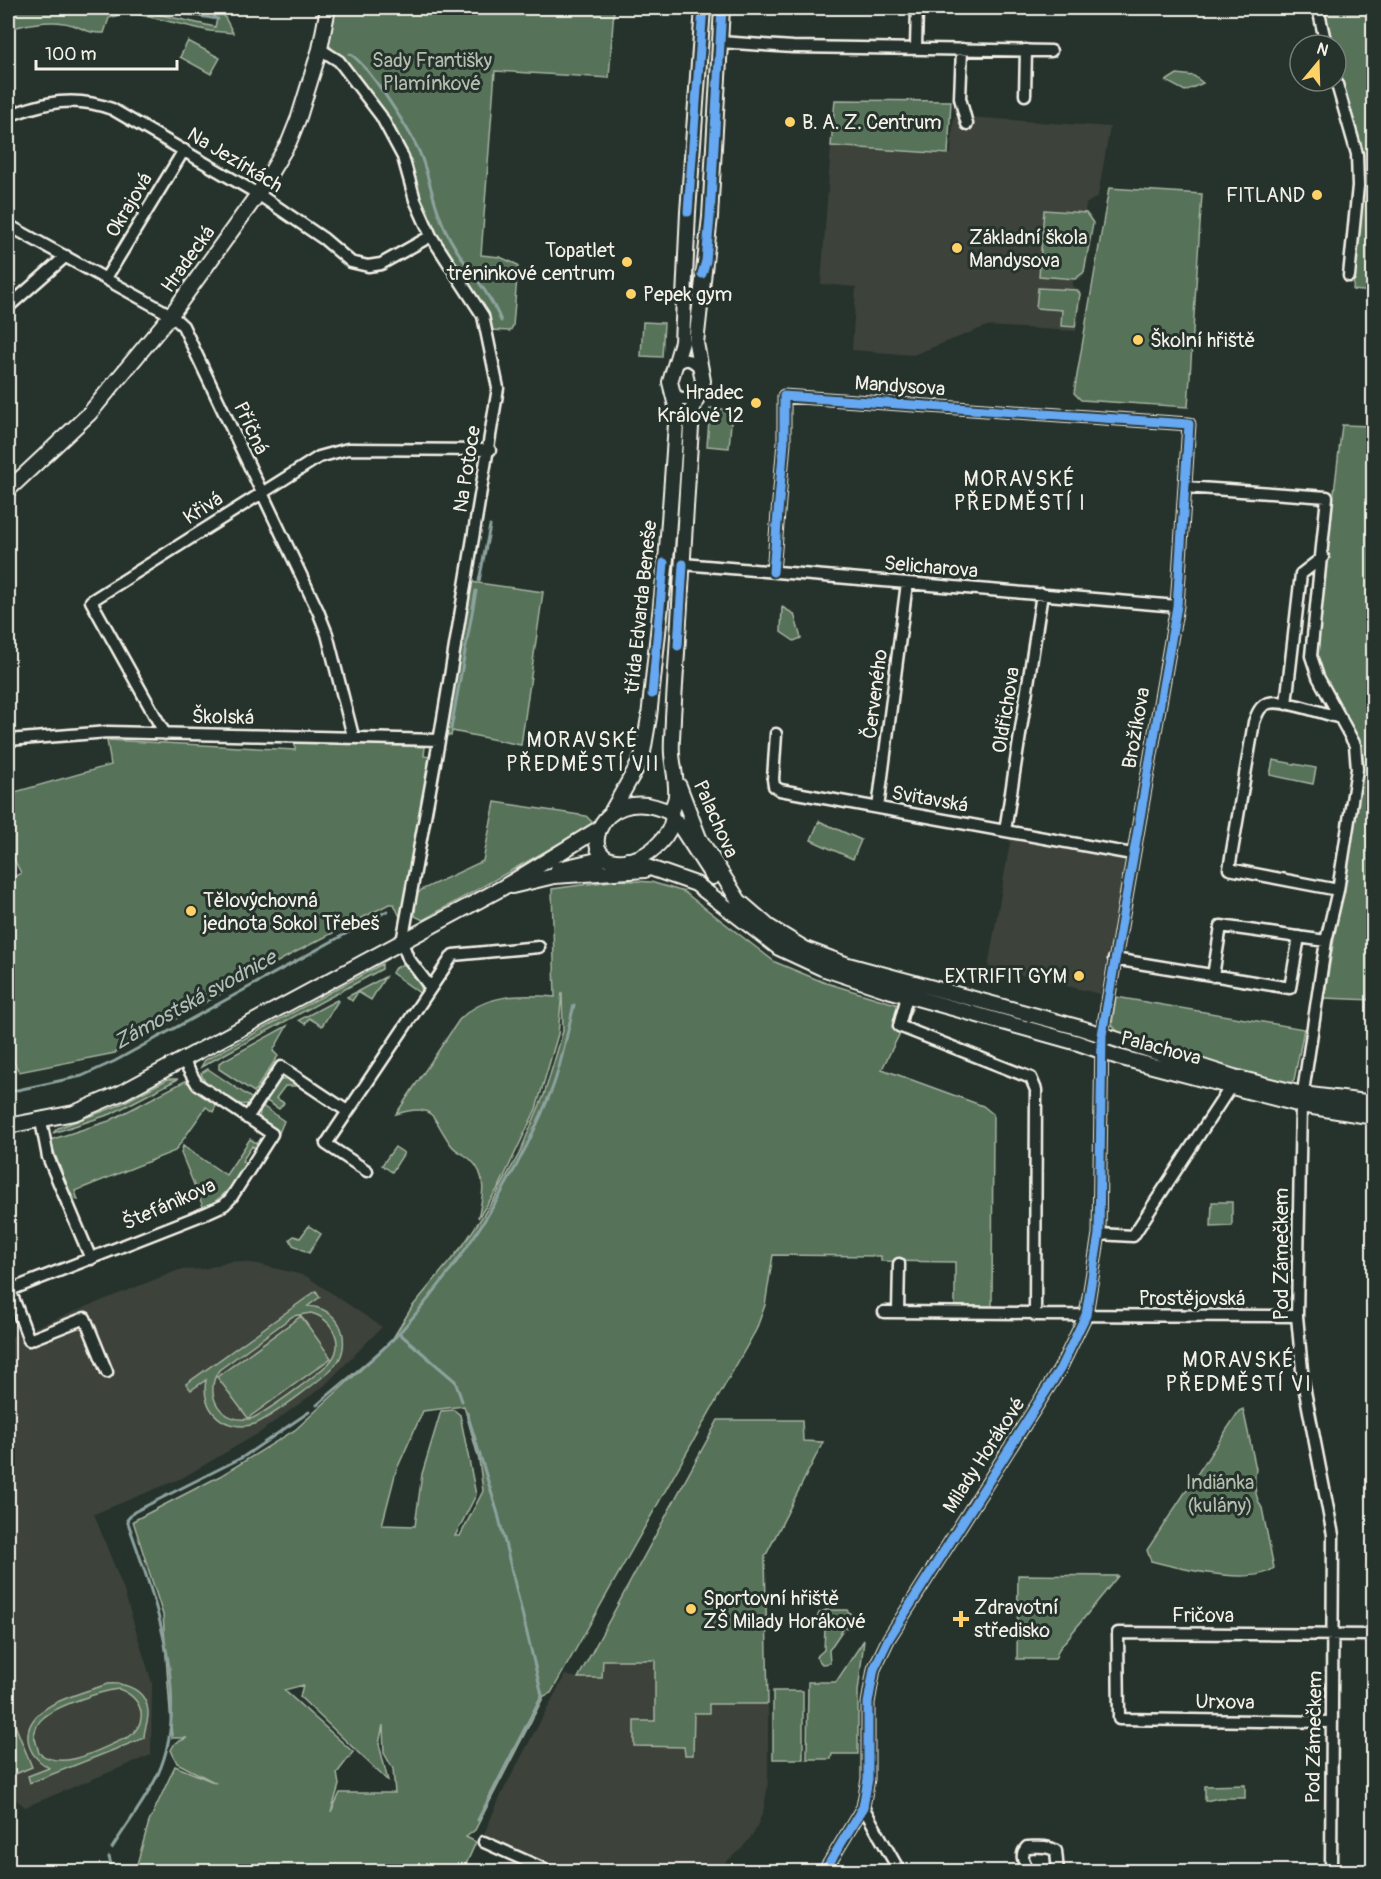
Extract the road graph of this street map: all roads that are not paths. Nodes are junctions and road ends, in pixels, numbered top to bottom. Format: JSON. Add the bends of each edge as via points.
{"nodes":[{"id":1,"x":328,"y":8,"type":"edge"},
{"id":2,"x":703,"y":8,"type":"edge"},
{"id":3,"x":722,"y":8,"type":"edge"},
{"id":4,"x":917,"y":8,"type":"edge"},
{"id":5,"x":1318,"y":8,"type":"edge"},
{"id":6,"x":1323,"y":33,"type":"edge"},
{"id":7,"x":720,"y":42,"type":"junction"},
{"id":8,"x":916,"y":48,"type":"junction"},
{"id":9,"x":320,"y":49,"type":"junction"},
{"id":10,"x":962,"y":49,"type":"junction"},
{"id":11,"x":1026,"y":50,"type":"junction"},
{"id":12,"x":1051,"y":51,"type":"dead end"},
{"id":13,"x":1339,"y":93,"type":"edge"},
{"id":14,"x":1025,"y":95,"type":"dead end"},
{"id":15,"x":8,"y":116,"type":"edge"},
{"id":16,"x":967,"y":124,"type":"dead end"},
{"id":17,"x":184,"y":150,"type":"junction"},
{"id":18,"x":258,"y":194,"type":"junction"},
{"id":19,"x":8,"y":225,"type":"edge"},
{"id":20,"x":431,"y":236,"type":"junction"},
{"id":21,"x":66,"y":256,"type":"junction"},
{"id":22,"x":1349,"y":276,"type":"dead end"},
{"id":23,"x":106,"y":278,"type":"junction"},
{"id":24,"x":8,"y":307,"type":"edge"},
{"id":25,"x":171,"y":315,"type":"junction"},
{"id":26,"x":673,"y":368,"type":"junction"},
{"id":27,"x":701,"y":369,"type":"junction"},
{"id":28,"x":671,"y":393,"type":"junction"},
{"id":29,"x":698,"y":395,"type":"junction"},
{"id":30,"x":1189,"y":424,"type":"joint"},
{"id":31,"x":490,"y":450,"type":"junction"},
{"id":32,"x":1185,"y":488,"type":"junction"},
{"id":33,"x":8,"y":490,"type":"edge"},
{"id":34,"x":262,"y":492,"type":"junction"},
{"id":35,"x":1323,"y":557,"type":"junction"},
{"id":36,"x":683,"y":564,"type":"junction"},
{"id":37,"x":773,"y":572,"type":"junction"},
{"id":38,"x":907,"y":583,"type":"junction"},
{"id":39,"x":1042,"y":594,"type":"junction"},
{"id":40,"x":1177,"y":606,"type":"junction"},
{"id":41,"x":1286,"y":704,"type":"junction"},
{"id":42,"x":1341,"y":718,"type":"junction"},
{"id":43,"x":165,"y":734,"type":"junction"},
{"id":44,"x":776,"y":734,"type":"dead end"},
{"id":45,"x":353,"y":736,"type":"junction"},
{"id":46,"x":8,"y":740,"type":"edge"},
{"id":47,"x":439,"y":740,"type":"junction"},
{"id":48,"x":674,"y":771,"type":"junction"},
{"id":49,"x":878,"y":808,"type":"junction"},
{"id":50,"x":609,"y":816,"type":"junction"},
{"id":51,"x":672,"y":817,"type":"junction"},
{"id":52,"x":600,"y":828,"type":"junction"},
{"id":53,"x":1005,"y":831,"type":"junction"},
{"id":54,"x":1132,"y":854,"type":"junction"},
{"id":55,"x":606,"y":858,"type":"junction"},
{"id":56,"x":625,"y":860,"type":"junction"},
{"id":57,"x":662,"y":871,"type":"junction"},
{"id":58,"x":502,"y":888,"type":"junction"},
{"id":59,"x":1338,"y":890,"type":"junction"},
{"id":60,"x":739,"y":901,"type":"junction"},
{"id":61,"x":1299,"y":938,"type":"junction"},
{"id":62,"x":1326,"y":941,"type":"junction"},
{"id":63,"x":402,"y":942,"type":"junction"},
{"id":64,"x":539,"y":946,"type":"dead end"},
{"id":65,"x":1114,"y":960,"type":"junction"},
{"id":66,"x":1212,"y":975,"type":"junction"},
{"id":67,"x":430,"y":987,"type":"junction"},
{"id":68,"x":909,"y":989,"type":"junction"},
{"id":69,"x":1102,"y":1035,"type":"junction"},
{"id":70,"x":1100,"y":1051,"type":"junction"},
{"id":71,"x":183,"y":1060,"type":"junction"},
{"id":72,"x":1231,"y":1086,"type":"junction"},
{"id":73,"x":1301,"y":1100,"type":"junction"},
{"id":74,"x":1374,"y":1103,"type":"edge"},
{"id":75,"x":347,"y":1111,"type":"junction"},
{"id":76,"x":1374,"y":1117,"type":"edge"},
{"id":77,"x":247,"y":1118,"type":"junction"},
{"id":78,"x":41,"y":1121,"type":"junction"},
{"id":79,"x":8,"y":1125,"type":"edge"},
{"id":80,"x":367,"y":1171,"type":"dead end"},
{"id":81,"x":1098,"y":1234,"type":"junction"},
{"id":82,"x":91,"y":1259,"type":"junction"},
{"id":83,"x":899,"y":1264,"type":"dead end"},
{"id":84,"x":884,"y":1312,"type":"dead end"},
{"id":85,"x":898,"y":1312,"type":"junction"},
{"id":86,"x":1035,"y":1313,"type":"junction"},
{"id":87,"x":1086,"y":1316,"type":"junction"},
{"id":88,"x":1297,"y":1316,"type":"junction"},
{"id":89,"x":107,"y":1372,"type":"dead end"},
{"id":90,"x":1333,"y":1634,"type":"junction"},
{"id":91,"x":1374,"y":1635,"type":"edge"},
{"id":92,"x":1119,"y":1719,"type":"joint"},
{"id":93,"x":1332,"y":1722,"type":"junction"},
{"id":94,"x":863,"y":1807,"type":"junction"},
{"id":95,"x":484,"y":1842,"type":"dead end"},
{"id":96,"x":551,"y":1872,"type":"edge"},
{"id":97,"x":824,"y":1872,"type":"edge"},
{"id":98,"x":900,"y":1872,"type":"edge"},
{"id":99,"x":1028,"y":1872,"type":"edge"},
{"id":100,"x":1058,"y":1872,"type":"edge"},
{"id":101,"x":1331,"y":1872,"type":"edge"}],
"edges":[{"from":1,"to":9,"type":"street","name":"Hradecká"},
{"from":2,"to":26,"type":"street","name":"třída Edvarda Beneše","via":[[687,212],[682,342]]},
{"from":3,"to":7,"type":"street","name":"třída Edvarda Beneše"},
{"from":4,"to":8,"type":"street"},
{"from":5,"to":6,"type":"street"},
{"from":7,"to":8,"type":"street"},
{"from":7,"to":27,"type":"street","name":"třída Edvarda Beneše","via":[[710,217],[696,343]]},
{"from":8,"to":10,"type":"street"},
{"from":9,"to":18,"type":"street","name":"Hradecká","via":[[289,142]]},
{"from":9,"to":20,"type":"street","name":"Na Potoce","via":[[339,61],[381,116],[403,157],[415,200]]},
{"from":10,"to":11,"type":"street"},
{"from":10,"to":16,"type":"street","via":[[960,98]]},
{"from":11,"to":12,"type":"street"},
{"from":11,"to":14,"type":"street"},
{"from":13,"to":22,"type":"street","via":[[1357,154],[1359,186]]},
{"from":15,"to":17,"type":"street","name":"Na Jezírkách","via":[[52,101],[85,101],[112,109]]},
{"from":17,"to":18,"type":"street","name":"Na Jezírkách"},
{"from":17,"to":23,"type":"street","name":"Okrajová"},
{"from":18,"to":20,"type":"street","name":"Na Jezírkách","via":[[351,262],[381,264]]},
{"from":18,"to":25,"type":"street","name":"Hradecká"},
{"from":19,"to":21,"type":"street","name":"Příčná"},
{"from":20,"to":31,"type":"street","name":"Na Potoce","via":[[483,316],[489,335],[498,388]]},
{"from":21,"to":23,"type":"street","name":"Příčná"},
{"from":21,"to":24,"type":"street"},
{"from":23,"to":25,"type":"street","name":"Příčná"},
{"from":25,"to":33,"type":"street","name":"Hradecká","via":[[89,414]]},
{"from":25,"to":34,"type":"street","name":"Příčná","via":[[183,326]]},
{"from":26,"to":27,"type":"street","via":[[687,359]]},
{"from":26,"to":28,"type":"street","name":"třída Edvarda Beneše"},
{"from":27,"to":29,"type":"street","name":"třída Edvarda Beneše","via":[[703,381]]},
{"from":28,"to":29,"type":"street","via":[[685,400]]},
{"from":28,"to":50,"type":"street","name":"třída Edvarda Beneše","via":[[677,410],[649,717],[642,758]]},
{"from":29,"to":36,"type":"street","name":"třída Edvarda Beneše","via":[[692,411]]},
{"from":30,"to":32,"type":"street","name":"Brožíkova"},
{"from":30,"to":37,"type":"street","name":"Mandysova","via":[[784,396]]},
{"from":31,"to":34,"type":"street","name":"Křivá","via":[[348,449],[319,457]]},
{"from":31,"to":47,"type":"street","name":"Na Potoce"},
{"from":32,"to":35,"type":"street","name":"Pod Zámečkem","via":[[1327,497]]},
{"from":32,"to":40,"type":"street","name":"Brožíkova"},
{"from":34,"to":43,"type":"street","name":"Křivá","via":[[91,601]]},
{"from":34,"to":45,"type":"street","name":"Příčná","via":[[327,634]]},
{"from":35,"to":41,"type":"street","via":[[1301,574]]},
{"from":35,"to":42,"type":"street","name":"Pod Zámečkem","via":[[1311,656],[1317,677]]},
{"from":36,"to":37,"type":"street","name":"Selicharova"},
{"from":36,"to":48,"type":"street","name":"třída Edvarda Beneše","via":[[672,737]]},
{"from":37,"to":38,"type":"street","name":"Selicharova"},
{"from":38,"to":39,"type":"street","name":"Selicharova"},
{"from":38,"to":49,"type":"street","name":"Červeného"},
{"from":39,"to":40,"type":"street","name":"Selicharova"},
{"from":39,"to":53,"type":"street","name":"Oldřichova"},
{"from":40,"to":54,"type":"street","name":"Brožíkova"},
{"from":41,"to":42,"type":"street"},
{"from":41,"to":59,"type":"street","via":[[1269,703],[1259,709],[1254,722],[1229,869]]},
{"from":42,"to":59,"type":"street","name":"Pod Zámečkem","via":[[1355,745],[1357,769]]},
{"from":43,"to":45,"type":"street","name":"Školská"},
{"from":43,"to":46,"type":"street","name":"Školská","via":[[108,732]]},
{"from":44,"to":49,"type":"street","name":"Svitavská","via":[[776,788]]},
{"from":45,"to":47,"type":"street","name":"Školská"},
{"from":47,"to":63,"type":"street","name":"Na Potoce"},
{"from":48,"to":51,"type":"street"},
{"from":48,"to":60,"type":"street","name":"Palachova","via":[[699,838]]},
{"from":49,"to":53,"type":"street","name":"Svitavská"},
{"from":50,"to":51,"type":"street","via":[[634,804],[646,804]]},
{"from":50,"to":52,"type":"street"},
{"from":51,"to":56,"type":"street","via":[[667,833],[649,852]]},
{"from":51,"to":60,"type":"street","via":[[708,873]]},
{"from":52,"to":55,"type":"street","via":[[595,847]]},
{"from":52,"to":58,"type":"street"},
{"from":53,"to":54,"type":"street","name":"Svitavská"},
{"from":54,"to":65,"type":"street","name":"Brožíkova"},
{"from":55,"to":56,"type":"street"},
{"from":55,"to":58,"type":"street","via":[[553,870]]},
{"from":56,"to":57,"type":"street","name":"Palachova"},
{"from":57,"to":58,"type":"street","via":[[563,875]]},
{"from":57,"to":68,"type":"street","name":"Palachova","via":[[696,884],[753,930],[800,959]]},
{"from":58,"to":63,"type":"street"},
{"from":59,"to":62,"type":"street","name":"Pod Zámečkem"},
{"from":60,"to":68,"type":"street","name":"Palachova","via":[[769,927],[805,949]]},
{"from":61,"to":62,"type":"street"},
{"from":61,"to":66,"type":"street","via":[[1221,926]]},
{"from":61,"to":66,"type":"street","via":[[1290,988]]},
{"from":62,"to":73,"type":"street","name":"Pod Zámečkem"},
{"from":63,"to":67,"type":"street","via":[[408,958]]},
{"from":63,"to":71,"type":"street"},
{"from":64,"to":67,"type":"street","via":[[453,955]]},
{"from":65,"to":66,"type":"street"},
{"from":65,"to":69,"type":"street","name":"Brožíkova"},
{"from":67,"to":75,"type":"street"},
{"from":68,"to":69,"type":"street","name":"Palachova"},
{"from":68,"to":70,"type":"street","name":"Palachova"},
{"from":68,"to":86,"type":"street","via":[[899,1026],[1031,1077],[1036,1090]]},
{"from":69,"to":70,"type":"street","name":"Milady Horákové"},
{"from":69,"to":73,"type":"street","name":"Palachova"},
{"from":70,"to":72,"type":"street","name":"Palachova"},
{"from":70,"to":81,"type":"street","name":"Milady Horákové"},
{"from":71,"to":77,"type":"street","name":"Štefánikova","via":[[197,1084]]},
{"from":71,"to":78,"type":"street","via":[[90,1107]]},
{"from":72,"to":73,"type":"street","name":"Palachova"},
{"from":72,"to":81,"type":"street","via":[[1133,1236]]},
{"from":73,"to":74,"type":"street","name":"Palachova"},
{"from":73,"to":76,"type":"street","name":"Palachova"},
{"from":73,"to":88,"type":"street","name":"Pod Zámečkem"},
{"from":75,"to":77,"type":"street","via":[[281,1067]]},
{"from":75,"to":80,"type":"street","via":[[326,1144]]},
{"from":77,"to":82,"type":"street","name":"Štefánikova","via":[[272,1134],[224,1205]]},
{"from":78,"to":79,"type":"street"},
{"from":78,"to":82,"type":"street","via":[[48,1157]]},
{"from":81,"to":87,"type":"street","name":"Milady Horákové"},
{"from":82,"to":89,"type":"street","name":"Štefánikova","via":[[10,1290],[29,1340],[85,1318]]},
{"from":83,"to":85,"type":"street"},
{"from":84,"to":85,"type":"street"},
{"from":85,"to":86,"type":"street"},
{"from":86,"to":87,"type":"street"},
{"from":87,"to":88,"type":"street","name":"Prostějovská"},
{"from":87,"to":94,"type":"street","name":"Milady Horákové","via":[[1060,1370],[889,1638],[874,1668],[868,1703]]},
{"from":88,"to":90,"type":"street","name":"Pod Zámečkem","via":[[1302,1381],[1333,1535]]},
{"from":90,"to":91,"type":"street","name":"Fričova"},
{"from":90,"to":92,"type":"street","name":"Fričova","via":[[1118,1633]]},
{"from":90,"to":93,"type":"street","name":"Pod Zámečkem"},
{"from":92,"to":93,"type":"street","name":"Urxova"},
{"from":93,"to":101,"type":"street","name":"Pod Zámečkem"},
{"from":94,"to":97,"type":"street","name":"Milady Horákové"},
{"from":94,"to":98,"type":"street"},
{"from":95,"to":96,"type":"street"},
{"from":99,"to":100,"type":"street","via":[[1022,1857],[1027,1847],[1050,1847],[1056,1851]]}]}
